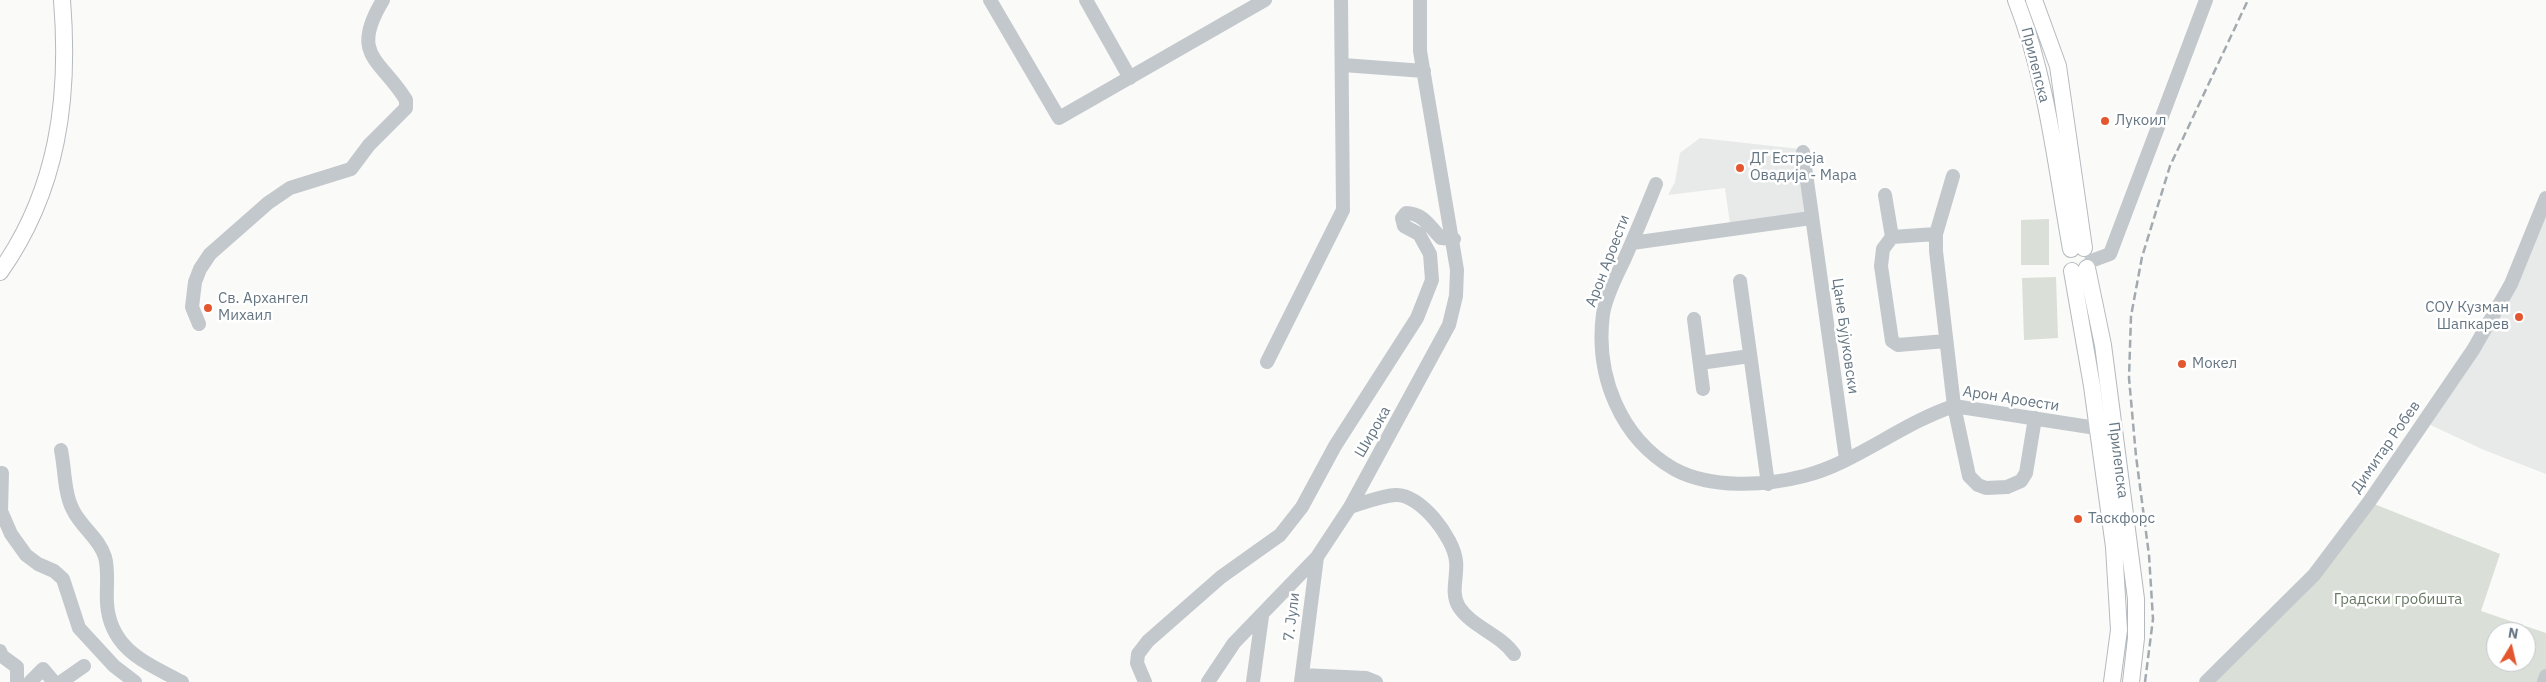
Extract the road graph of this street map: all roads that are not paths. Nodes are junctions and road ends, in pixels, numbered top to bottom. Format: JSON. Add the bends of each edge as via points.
{"nodes":[{"id":1,"x":62,"y":0,"type":"edge"},
{"id":2,"x":383,"y":0,"type":"edge"},
{"id":3,"x":1086,"y":0,"type":"edge"},
{"id":4,"x":1265,"y":0,"type":"edge"},
{"id":5,"x":1341,"y":0,"type":"edge"},
{"id":6,"x":1420,"y":0,"type":"edge"},
{"id":7,"x":2016,"y":0,"type":"edge"},
{"id":8,"x":2034,"y":0,"type":"edge"},
{"id":9,"x":2206,"y":0,"type":"edge"},
{"id":10,"x":993,"y":1,"type":"edge"},
{"id":11,"x":1342,"y":65,"type":"junction"},
{"id":12,"x":1424,"y":71,"type":"junction"},
{"id":13,"x":1130,"y":78,"type":"junction"},
{"id":14,"x":1804,"y":152,"type":"dead end"},
{"id":15,"x":1952,"y":176,"type":"dead end"},
{"id":16,"x":1656,"y":184,"type":"dead end"},
{"id":17,"x":1885,"y":195,"type":"dead end"},
{"id":18,"x":2546,"y":198,"type":"edge"},
{"id":19,"x":1811,"y":218,"type":"junction"},
{"id":20,"x":1936,"y":234,"type":"junction"},
{"id":21,"x":1892,"y":237,"type":"junction"},
{"id":22,"x":1454,"y":239,"type":"junction"},
{"id":23,"x":1632,"y":242,"type":"junction"},
{"id":24,"x":2081,"y":259,"type":"junction"},
{"id":25,"x":0,"y":272,"type":"edge"},
{"id":26,"x":1740,"y":281,"type":"dead end"},
{"id":27,"x":1694,"y":319,"type":"dead end"},
{"id":28,"x":199,"y":324,"type":"dead end"},
{"id":29,"x":1946,"y":341,"type":"junction"},
{"id":30,"x":1750,"y":356,"type":"junction"},
{"id":31,"x":1267,"y":362,"type":"dead end"},
{"id":32,"x":1700,"y":363,"type":"junction"},
{"id":33,"x":1703,"y":389,"type":"dead end"},
{"id":34,"x":1954,"y":406,"type":"junction"},
{"id":35,"x":2035,"y":418,"type":"junction"},
{"id":36,"x":2107,"y":430,"type":"junction"},
{"id":37,"x":61,"y":450,"type":"dead end"},
{"id":38,"x":1846,"y":459,"type":"junction"},
{"id":39,"x":0,"y":473,"type":"edge"},
{"id":40,"x":1768,"y":484,"type":"junction"},
{"id":41,"x":1350,"y":507,"type":"junction"},
{"id":42,"x":1317,"y":557,"type":"junction"},
{"id":43,"x":1262,"y":616,"type":"junction"},
{"id":44,"x":0,"y":651,"type":"edge"},
{"id":45,"x":1514,"y":654,"type":"dead end"},
{"id":46,"x":84,"y":666,"type":"dead end"},
{"id":47,"x":2546,"y":676,"type":"edge"},
{"id":48,"x":1301,"y":679,"type":"edge"},
{"id":49,"x":17,"y":682,"type":"edge"},
{"id":50,"x":30,"y":682,"type":"edge"},
{"id":51,"x":54,"y":682,"type":"edge"},
{"id":52,"x":61,"y":682,"type":"edge"},
{"id":53,"x":135,"y":682,"type":"edge"},
{"id":54,"x":182,"y":682,"type":"edge"},
{"id":55,"x":1145,"y":682,"type":"edge"},
{"id":56,"x":1208,"y":682,"type":"edge"},
{"id":57,"x":1253,"y":682,"type":"edge"},
{"id":58,"x":1376,"y":682,"type":"edge"},
{"id":59,"x":2112,"y":682,"type":"edge"},
{"id":60,"x":2131,"y":682,"type":"edge"},
{"id":61,"x":2206,"y":682,"type":"edge"},
{"id":62,"x":2544,"y":682,"type":"edge"}],
"edges":[{"from":1,"to":25,"type":"main road","via":[[65,46],[57,146],[44,188],[26,228]]},
{"from":2,"to":28,"type":"street","via":[[376,11],[369,48],[375,63],[406,100],[406,108],[369,145],[351,169],[290,188],[268,202],[210,254],[195,282],[192,306]]},
{"from":3,"to":13,"type":"street"},
{"from":4,"to":13,"type":"street"},
{"from":5,"to":11,"type":"street"},
{"from":6,"to":12,"type":"street","name":"Широка","via":[[1420,51]]},
{"from":7,"to":24,"type":"main road","name":"Прилепска","via":[[2028,30]]},
{"from":8,"to":24,"type":"main road","name":"Прилепска","via":[[2058,66]]},
{"from":9,"to":24,"type":"street","via":[[2110,254]]},
{"from":10,"to":13,"type":"street","via":[[1059,118]]},
{"from":11,"to":12,"type":"street"},
{"from":11,"to":31,"type":"street","via":[[1343,210]]},
{"from":12,"to":22,"type":"street","name":"Широка"},
{"from":14,"to":19,"type":"street","name":"Цане Бујуковски"},
{"from":15,"to":20,"type":"street"},
{"from":16,"to":23,"type":"street","name":"Арон Ароести"},
{"from":17,"to":21,"type":"street"},
{"from":18,"to":61,"type":"street","name":"Димитар Робев","via":[[2511,284],[2473,350],[2369,502],[2314,575]]},
{"from":19,"to":23,"type":"street"},
{"from":19,"to":38,"type":"street","name":"Цане Бујуковски"},
{"from":20,"to":21,"type":"street"},
{"from":20,"to":29,"type":"street"},
{"from":21,"to":29,"type":"street","via":[[1883,248],[1881,266],[1892,342],[1898,345]]},
{"from":22,"to":41,"type":"street","name":"Широка","via":[[1456,296],[1449,325]]},
{"from":22,"to":55,"type":"street","via":[[1441,238],[1422,217],[1406,213],[1402,218],[1404,226],[1419,234],[1430,254],[1432,280],[1417,318],[1335,446],[1302,507],[1280,535],[1221,576],[1148,640],[1138,654]]},
{"from":23,"to":40,"type":"street","name":"Арон Ароести","via":[[1603,312],[1601,348],[1609,388],[1624,422],[1647,450],[1676,469],[1730,484]]},
{"from":24,"to":36,"type":"main road","name":"Прилепска"},
{"from":26,"to":30,"type":"street"},
{"from":27,"to":32,"type":"street"},
{"from":29,"to":34,"type":"street"},
{"from":30,"to":32,"type":"street"},
{"from":30,"to":40,"type":"street"},
{"from":32,"to":33,"type":"street"},
{"from":34,"to":35,"type":"street","name":"Арон Ароести"},
{"from":34,"to":35,"type":"street","via":[[1969,476],[1986,488],[2007,487],[2021,481],[2026,473]]},
{"from":34,"to":38,"type":"street","name":"Арон Ароести","via":[[1930,414]]},
{"from":35,"to":36,"type":"street","name":"Арон Ароести"},
{"from":36,"to":59,"type":"main road","name":"Прилепска","via":[[2119,630]]},
{"from":36,"to":60,"type":"main road","name":"Прилепска","via":[[2136,600]]},
{"from":37,"to":54,"type":"street","via":[[72,510],[106,559],[107,606],[111,624],[122,644],[137,659]]},
{"from":38,"to":40,"type":"street","name":"Арон Ароести","via":[[1807,476]]},
{"from":39,"to":53,"type":"street","via":[[4,522],[26,555],[63,579],[79,628],[114,666]]},
{"from":41,"to":42,"type":"street","name":"Широка"},
{"from":41,"to":45,"type":"street","via":[[1396,494],[1408,498],[1429,513],[1446,534],[1456,560],[1455,590],[1459,606]]},
{"from":42,"to":43,"type":"street","name":"Широка"},
{"from":42,"to":48,"type":"street","name":"7. Јули"},
{"from":43,"to":56,"type":"street","name":"Широка","via":[[1234,643]]},
{"from":43,"to":57,"type":"street"},
{"from":44,"to":49,"type":"street","via":[[17,667]]},
{"from":46,"to":52,"type":"street"},
{"from":47,"to":62,"type":"street"},
{"from":48,"to":58,"type":"street","via":[[1366,678]]},
{"from":50,"to":51,"type":"street","via":[[43,668]]}]}
